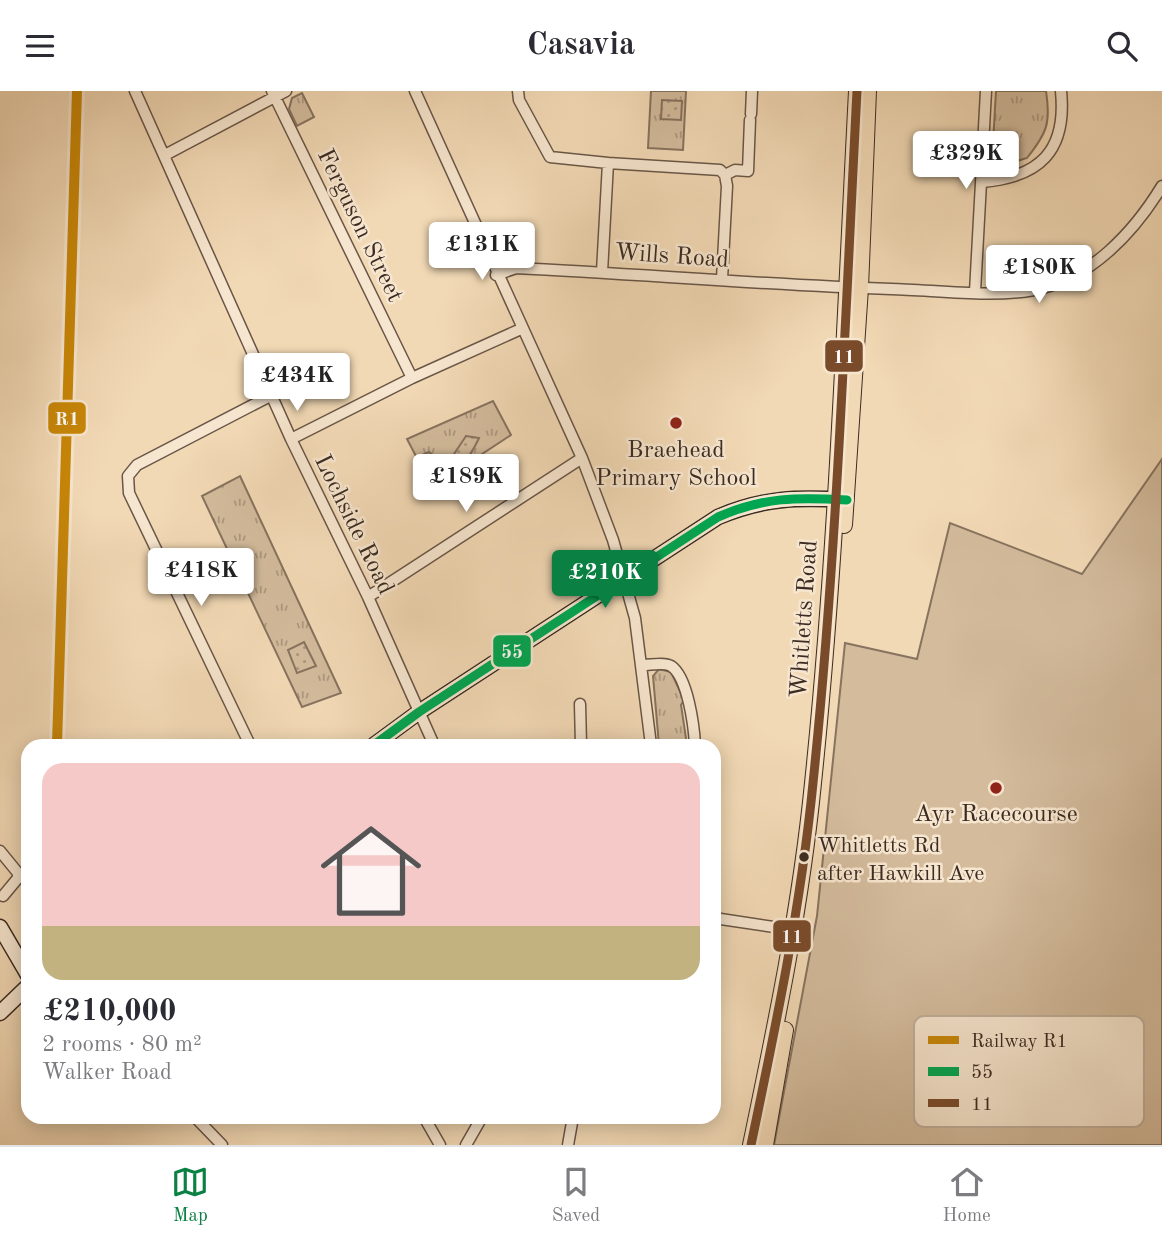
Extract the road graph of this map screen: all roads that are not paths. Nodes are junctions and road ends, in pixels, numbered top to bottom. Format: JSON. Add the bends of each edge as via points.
{"nodes":[{"id":1,"x":135,"y":91,"type":"edge"},
{"id":2,"x":286,"y":91,"type":"edge"},
{"id":3,"x":415,"y":91,"type":"edge"},
{"id":4,"x":518,"y":91,"type":"edge"},
{"id":5,"x":752,"y":91,"type":"edge"},
{"id":6,"x":857,"y":91,"type":"edge"},
{"id":7,"x":868,"y":91,"type":"edge"},
{"id":8,"x":986,"y":91,"type":"edge"},
{"id":9,"x":1060,"y":91,"type":"edge"},
{"id":10,"x":274,"y":94,"type":"edge"},
{"id":11,"x":165,"y":155,"type":"junction"},
{"id":12,"x":608,"y":163,"type":"junction"},
{"id":13,"x":725,"y":175,"type":"junction"},
{"id":14,"x":982,"y":182,"type":"junction"},
{"id":15,"x":1162,"y":186,"type":"edge"},
{"id":16,"x":603,"y":272,"type":"junction"},
{"id":17,"x":496,"y":275,"type":"junction"},
{"id":18,"x":722,"y":279,"type":"junction"},
{"id":19,"x":853,"y":288,"type":"junction"},
{"id":20,"x":975,"y":292,"type":"junction"},
{"id":21,"x":522,"y":329,"type":"junction"},
{"id":22,"x":412,"y":378,"type":"junction"},
{"id":23,"x":272,"y":395,"type":"junction"},
{"id":24,"x":291,"y":439,"type":"junction"},
{"id":25,"x":582,"y":458,"type":"junction"},
{"id":26,"x":841,"y":500,"type":"junction"},
{"id":27,"x":625,"y":576,"type":"junction"},
{"id":28,"x":368,"y":597,"type":"junction"},
{"id":29,"x":643,"y":665,"type":"junction"},
{"id":30,"x":580,"y":704,"type":"dead end"},
{"id":31,"x":419,"y":712,"type":"junction"},
{"id":32,"x":247,"y":739,"type":"edge"},
{"id":33,"x":382,"y":739,"type":"edge"},
{"id":34,"x":431,"y":739,"type":"edge"},
{"id":35,"x":581,"y":739,"type":"edge"},
{"id":36,"x":650,"y":739,"type":"edge"},
{"id":37,"x":695,"y":739,"type":"edge"},
{"id":38,"x":0,"y":851,"type":"edge"},
{"id":39,"x":3,"y":896,"type":"dead end"},
{"id":40,"x":721,"y":919,"type":"edge"},
{"id":41,"x":0,"y":927,"type":"edge"},
{"id":42,"x":794,"y":930,"type":"junction"},
{"id":43,"x":21,"y":963,"type":"edge"},
{"id":44,"x":21,"y":993,"type":"edge"},
{"id":45,"x":0,"y":1013,"type":"edge"},
{"id":46,"x":202,"y":1124,"type":"edge"},
{"id":47,"x":428,"y":1124,"type":"edge"},
{"id":48,"x":478,"y":1124,"type":"edge"},
{"id":49,"x":572,"y":1124,"type":"edge"},
{"id":50,"x":222,"y":1145,"type":"edge"},
{"id":51,"x":440,"y":1145,"type":"edge"},
{"id":52,"x":466,"y":1145,"type":"edge"},
{"id":53,"x":568,"y":1145,"type":"edge"},
{"id":54,"x":751,"y":1145,"type":"edge"},
{"id":55,"x":765,"y":1145,"type":"edge"}],
"edges":[{"from":1,"to":11,"type":"street","name":"Lochside Road"},
{"from":2,"to":10,"type":"street"},
{"from":3,"to":17,"type":"street"},
{"from":4,"to":12,"type":"street","via":[[550,157]]},
{"from":5,"to":13,"type":"street","via":[[748,171]]},
{"from":6,"to":19,"type":"main road","name":"Whitletts Road"},
{"from":7,"to":19,"type":"main road","name":"Whitletts Road"},
{"from":8,"to":14,"type":"street"},
{"from":9,"to":14,"type":"street","via":[[1058,134],[1048,154],[1034,169],[1011,180]]},
{"from":10,"to":11,"type":"street"},
{"from":10,"to":22,"type":"street","name":"Ferguson Street"},
{"from":11,"to":23,"type":"street","name":"Lochside Road"},
{"from":12,"to":13,"type":"street","via":[[711,168]]},
{"from":12,"to":16,"type":"street"},
{"from":13,"to":18,"type":"street"},
{"from":14,"to":20,"type":"street"},
{"from":15,"to":20,"type":"street","name":"Wills Road","via":[[1144,217],[1121,242],[1080,272],[1035,290]]},
{"from":16,"to":17,"type":"street","name":"Wills Road","via":[[516,268]]},
{"from":16,"to":18,"type":"street","name":"Wills Road"},
{"from":17,"to":21,"type":"street"},
{"from":18,"to":19,"type":"street","name":"Wills Road"},
{"from":19,"to":20,"type":"street","name":"Wills Road"},
{"from":19,"to":26,"type":"main road","name":"Whitletts Road"},
{"from":21,"to":22,"type":"street"},
{"from":21,"to":25,"type":"street"},
{"from":22,"to":24,"type":"street"},
{"from":23,"to":24,"type":"street","name":"Lochside Road"},
{"from":23,"to":32,"type":"street","via":[[138,465],[128,476],[129,493]]},
{"from":24,"to":28,"type":"street","name":"Lochside Road"},
{"from":25,"to":27,"type":"street"},
{"from":25,"to":28,"type":"street"},
{"from":26,"to":27,"type":"street","via":[[781,498],[751,503],[718,516]]},
{"from":26,"to":42,"type":"main road","name":"Whitletts Road"},
{"from":26,"to":55,"type":"main road","name":"Whitletts Road","via":[[805,932]]},
{"from":27,"to":29,"type":"street"},
{"from":27,"to":31,"type":"street"},
{"from":28,"to":31,"type":"street","name":"Lochside Road"},
{"from":29,"to":36,"type":"street"},
{"from":29,"to":37,"type":"street","via":[[666,664],[677,673]]},
{"from":30,"to":35,"type":"street"},
{"from":31,"to":33,"type":"street"},
{"from":31,"to":34,"type":"street","name":"Lochside Road"},
{"from":38,"to":39,"type":"street","via":[[18,879]]},
{"from":40,"to":42,"type":"street"},
{"from":41,"to":43,"type":"street"},
{"from":42,"to":54,"type":"main road","name":"Whitletts Road"},
{"from":44,"to":45,"type":"street"},
{"from":46,"to":50,"type":"street"},
{"from":47,"to":51,"type":"street"},
{"from":48,"to":52,"type":"street"},
{"from":49,"to":53,"type":"street"}]}
